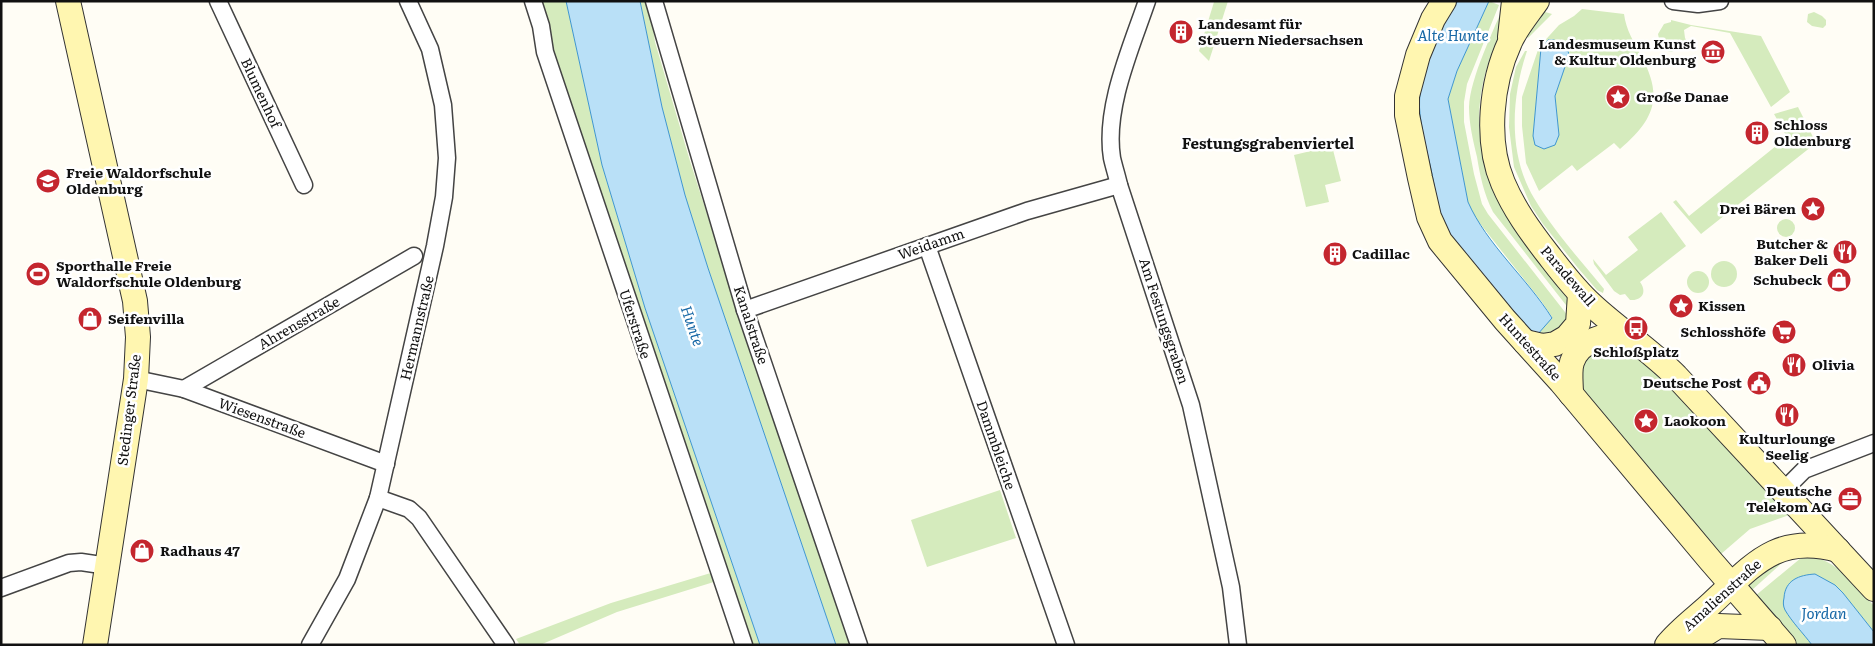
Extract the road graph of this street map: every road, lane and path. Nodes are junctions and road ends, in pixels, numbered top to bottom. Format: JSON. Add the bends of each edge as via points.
{"nodes":[{"id":1,"x":68,"y":1,"type":"edge"},
{"id":2,"x":218,"y":1,"type":"edge"},
{"id":3,"x":408,"y":1,"type":"edge"},
{"id":4,"x":534,"y":1,"type":"edge"},
{"id":5,"x":654,"y":1,"type":"edge"},
{"id":6,"x":1147,"y":1,"type":"edge"},
{"id":7,"x":1432,"y":1,"type":"edge"},
{"id":8,"x":1444,"y":1,"type":"edge"},
{"id":9,"x":1514,"y":1,"type":"edge"},
{"id":10,"x":1537,"y":1,"type":"edge"},
{"id":11,"x":1673,"y":1,"type":"edge"},
{"id":12,"x":1720,"y":1,"type":"edge"},
{"id":13,"x":1510,"y":41,"type":"junction"},
{"id":14,"x":1408,"y":92,"type":"junction"},
{"id":15,"x":304,"y":185,"type":"dead end"},
{"id":16,"x":1119,"y":185,"type":"junction"},
{"id":17,"x":927,"y":246,"type":"junction"},
{"id":18,"x":414,"y":256,"type":"dead end"},
{"id":19,"x":1580,"y":294,"type":"junction"},
{"id":20,"x":745,"y":310,"type":"junction"},
{"id":21,"x":1626,"y":334,"type":"junction"},
{"id":22,"x":1525,"y":342,"type":"junction"},
{"id":23,"x":136,"y":379,"type":"junction"},
{"id":24,"x":184,"y":389,"type":"junction"},
{"id":25,"x":1571,"y":394,"type":"junction"},
{"id":26,"x":1874,"y":443,"type":"edge"},
{"id":27,"x":386,"y":464,"type":"junction"},
{"id":28,"x":1782,"y":492,"type":"junction"},
{"id":29,"x":378,"y":498,"type":"junction"},
{"id":30,"x":1838,"y":550,"type":"junction"},
{"id":31,"x":108,"y":566,"type":"junction"},
{"id":32,"x":1732,"y":584,"type":"junction"},
{"id":33,"x":1,"y":588,"type":"edge"},
{"id":34,"x":1874,"y":589,"type":"edge"},
{"id":35,"x":1777,"y":636,"type":"edge"},
{"id":36,"x":95,"y":645,"type":"edge"},
{"id":37,"x":310,"y":645,"type":"edge"},
{"id":38,"x":506,"y":645,"type":"edge"},
{"id":39,"x":744,"y":645,"type":"edge"},
{"id":40,"x":859,"y":645,"type":"edge"},
{"id":41,"x":1066,"y":645,"type":"edge"},
{"id":42,"x":1238,"y":645,"type":"edge"},
{"id":43,"x":1667,"y":645,"type":"edge"},
{"id":44,"x":1688,"y":645,"type":"edge"}],
"edges":[{"from":1,"to":23,"type":"street","name":"Stedinger Straße","via":[[135,301],[138,337]]},
{"from":2,"to":15,"type":"street","name":"Blumenhof"},
{"from":3,"to":27,"type":"street","name":"Hermannstraße","via":[[430,49],[443,105],[447,158],[435,246]]},
{"from":4,"to":39,"type":"street","name":"Uferstraße","via":[[545,52]]},
{"from":5,"to":20,"type":"street","name":"Kanalstraße"},
{"from":6,"to":16,"type":"street","name":"Am Festungsgraben","via":[[1115,103],[1112,158]]},
{"from":7,"to":14,"type":"street","via":[[1411,54]]},
{"from":8,"to":14,"type":"street","name":"Huntestraße","via":[[1418,55]]},
{"from":9,"to":13,"type":"street"},
{"from":10,"to":13,"type":"street","name":"Paradewall"},
{"from":11,"to":12,"type":"street","via":[[1698,4]]},
{"from":13,"to":19,"type":"street","name":"Paradewall","via":[[1499,74],[1493,109],[1495,155],[1515,208]]},
{"from":14,"to":22,"type":"street","name":"Huntestraße","via":[[1407,116],[1420,178],[1429,217],[1440,241]]},
{"from":16,"to":17,"type":"street","name":"Weidamm","via":[[1027,211]]},
{"from":16,"to":42,"type":"street","name":"Am Festungsgraben","via":[[1191,405],[1231,587]]},
{"from":17,"to":20,"type":"street","name":"Weidamm"},
{"from":17,"to":41,"type":"street","name":"Dammbleiche"},
{"from":18,"to":24,"type":"street","name":"Ahrensstraße"},
{"from":19,"to":21,"type":"street","name":"Paradewall"},
{"from":19,"to":22,"type":"street","via":[[1578,324],[1567,337],[1555,344],[1542,346]]},
{"from":20,"to":40,"type":"street","name":"Kanalstraße"},
{"from":21,"to":25,"type":"street","via":[[1602,336],[1580,350],[1572,362]]},
{"from":21,"to":28,"type":"street","name":"Paradewall","via":[[1676,376]]},
{"from":22,"to":25,"type":"street","name":"Huntestraße"},
{"from":23,"to":24,"type":"street","name":"Wiesenstraße"},
{"from":23,"to":31,"type":"street","name":"Stedinger Straße"},
{"from":24,"to":27,"type":"street","name":"Wiesenstraße"},
{"from":25,"to":32,"type":"street","name":"Huntestraße"},
{"from":26,"to":28,"type":"street","via":[[1804,470]]},
{"from":27,"to":29,"type":"street","name":"Hermannstraße"},
{"from":28,"to":30,"type":"street","name":"Paradewall"},
{"from":29,"to":37,"type":"street","name":"Hermannstraße","via":[[347,579]]},
{"from":29,"to":38,"type":"street","via":[[409,509],[419,518]]},
{"from":30,"to":32,"type":"street","name":"Amalienstraße","via":[[1804,544],[1786,547],[1762,559]]},
{"from":30,"to":34,"type":"street","name":"Paradewall"},
{"from":31,"to":33,"type":"street","via":[[68,563]]},
{"from":31,"to":36,"type":"street","name":"Stedinger Straße"},
{"from":32,"to":35,"type":"street","name":"Huntestraße"},
{"from":32,"to":43,"type":"street","name":"Amalienstraße"},
{"from":35,"to":44,"type":"street","name":"Amalienstraße","via":[[1718,626]]}]}
